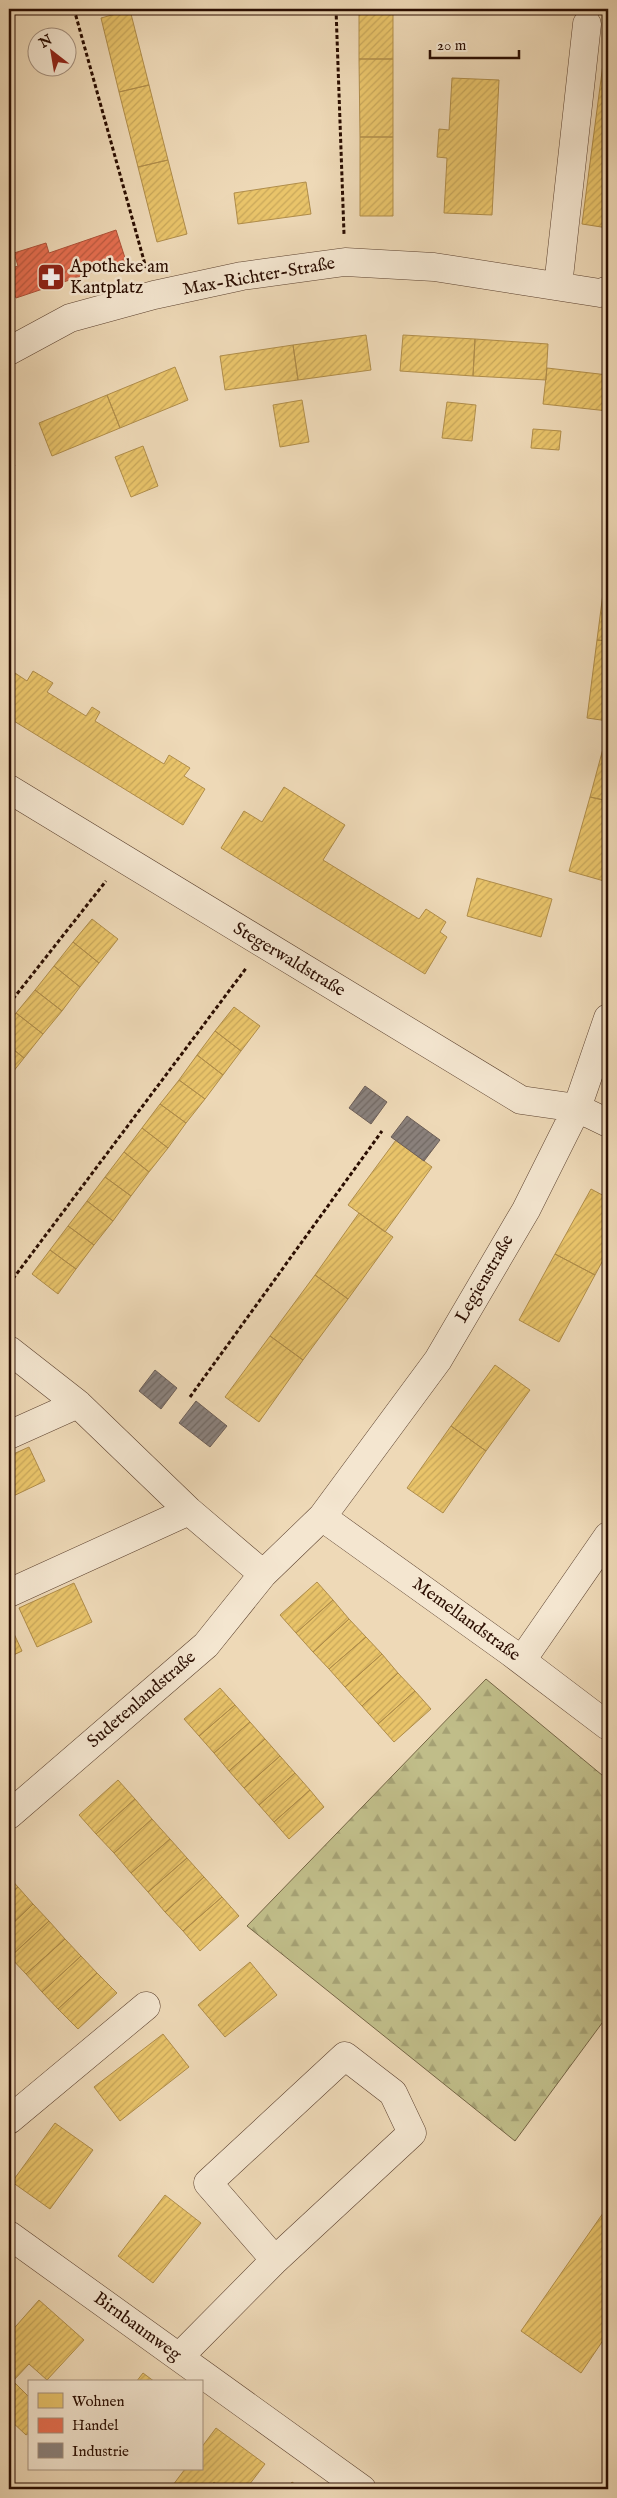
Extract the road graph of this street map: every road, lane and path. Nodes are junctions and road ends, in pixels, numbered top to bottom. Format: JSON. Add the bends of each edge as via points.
{"nodes":[{"id":1,"x":17,"y":9,"type":"edge"},
{"id":2,"x":74,"y":9,"type":"edge"},
{"id":3,"x":336,"y":9,"type":"edge"},
{"id":4,"x":9,"y":13,"type":"edge"},
{"id":5,"x":587,"y":24,"type":"dead end"},
{"id":6,"x":345,"y":262,"type":"junction"},
{"id":7,"x":558,"y":286,"type":"junction"},
{"id":8,"x":608,"y":290,"type":"edge"},
{"id":9,"x":154,"y":296,"type":"junction"},
{"id":10,"x":9,"y":351,"type":"edge"},
{"id":11,"x":9,"y":788,"type":"edge"},
{"id":12,"x":123,"y":860,"type":"junction"},
{"id":13,"x":263,"y":944,"type":"junction"},
{"id":14,"x":9,"y":1004,"type":"edge"},
{"id":15,"x":608,"y":1018,"type":"edge"},
{"id":16,"x":578,"y":1108,"type":"junction"},
{"id":17,"x":608,"y":1124,"type":"edge"},
{"id":18,"x":382,"y":1131,"type":"dead end"},
{"id":19,"x":9,"y":1284,"type":"edge"},
{"id":20,"x":9,"y":1350,"type":"edge"},
{"id":21,"x":190,"y":1397,"type":"dead end"},
{"id":22,"x":78,"y":1404,"type":"junction"},
{"id":23,"x":9,"y":1435,"type":"edge"},
{"id":24,"x":189,"y":1511,"type":"junction"},
{"id":25,"x":322,"y":1518,"type":"junction"},
{"id":26,"x":608,"y":1536,"type":"edge"},
{"id":27,"x":264,"y":1574,"type":"junction"},
{"id":28,"x":9,"y":1593,"type":"edge"},
{"id":29,"x":522,"y":1660,"type":"junction"},
{"id":30,"x":608,"y":1726,"type":"edge"},
{"id":31,"x":9,"y":1815,"type":"edge"},
{"id":32,"x":146,"y":2006,"type":"dead end"},
{"id":33,"x":9,"y":2120,"type":"edge"},
{"id":34,"x":9,"y":2235,"type":"edge"},
{"id":35,"x":276,"y":2260,"type":"junction"},
{"id":36,"x":179,"y":2358,"type":"junction"},
{"id":37,"x":362,"y":2489,"type":"edge"}],
"edges":[{"from":1,"to":4,"type":"path"},
{"from":2,"to":9,"type":"path"},
{"from":3,"to":6,"type":"path"},
{"from":5,"to":7,"type":"street"},
{"from":6,"to":7,"type":"street","name":"Max-Richter-Straße","via":[[434,267]]},
{"from":6,"to":9,"type":"street","name":"Max-Richter-Straße","via":[[242,276]]},
{"from":7,"to":8,"type":"street","name":"Max-Richter-Straße","via":[[600,293]]},
{"from":9,"to":10,"type":"street","name":"Max-Richter-Straße","via":[[70,318]]},
{"from":11,"to":12,"type":"street","name":"Stegerwaldstraße"},
{"from":12,"to":13,"type":"street","name":"Stegerwaldstraße"},
{"from":12,"to":14,"type":"path"},
{"from":13,"to":16,"type":"street","name":"Stegerwaldstraße","via":[[521,1100]]},
{"from":13,"to":19,"type":"path"},
{"from":15,"to":16,"type":"street","name":"Legienstraße"},
{"from":16,"to":17,"type":"street"},
{"from":16,"to":25,"type":"street","name":"Legienstraße","via":[[526,1210],[438,1360]]},
{"from":18,"to":21,"type":"path"},
{"from":20,"to":22,"type":"street"},
{"from":22,"to":23,"type":"street"},
{"from":22,"to":24,"type":"street"},
{"from":24,"to":27,"type":"street"},
{"from":24,"to":28,"type":"street"},
{"from":25,"to":27,"type":"street","name":"Sudetenlandstraße"},
{"from":25,"to":29,"type":"street","name":"Memellandstraße"},
{"from":26,"to":29,"type":"street"},
{"from":27,"to":31,"type":"street","name":"Sudetenlandstraße","via":[[206,1646]]},
{"from":29,"to":30,"type":"street","name":"Memellandstraße"},
{"from":32,"to":33,"type":"street"},
{"from":34,"to":36,"type":"street","name":"Birnbaumweg"},
{"from":35,"to":35,"type":"street","via":[[412,2133],[392,2093],[345,2056],[208,2182]]},
{"from":35,"to":36,"type":"street"},
{"from":36,"to":37,"type":"street","name":"Birnbaumweg"}]}
